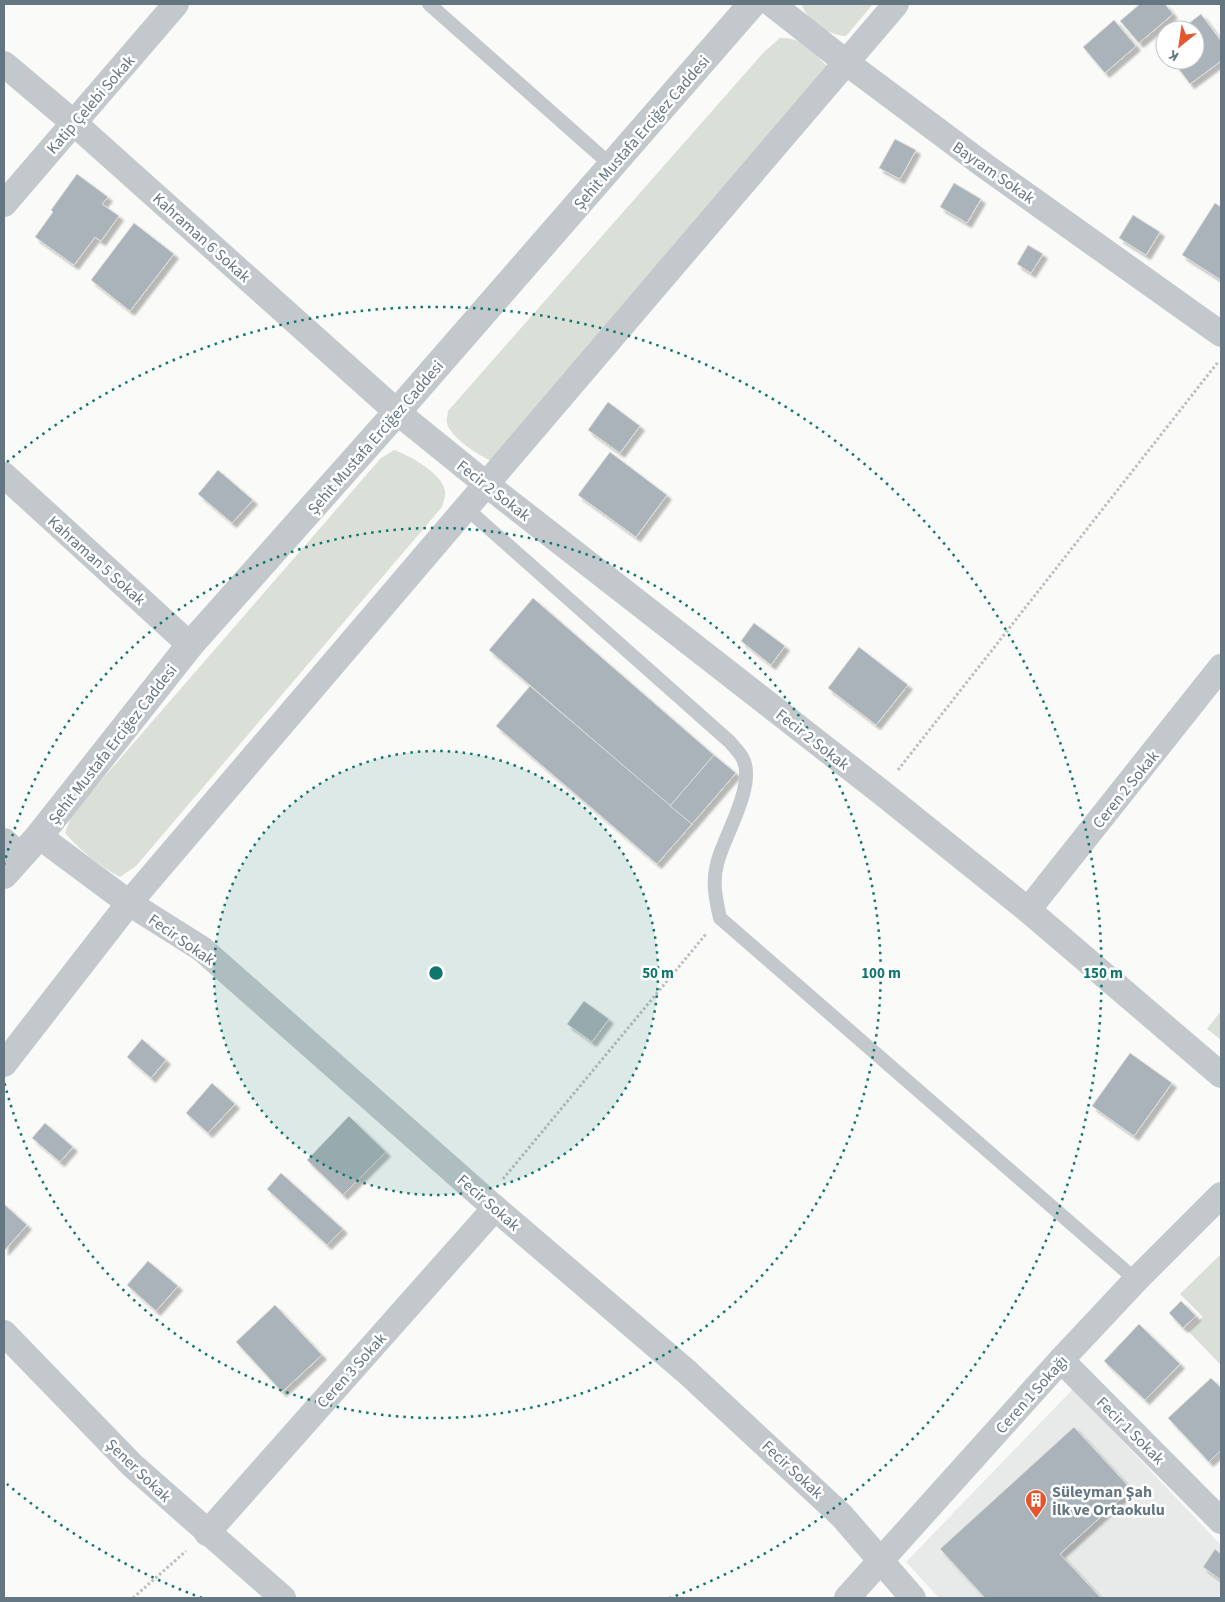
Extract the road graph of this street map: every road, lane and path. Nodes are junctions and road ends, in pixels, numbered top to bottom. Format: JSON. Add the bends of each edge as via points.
{"nodes":[{"id":1,"x":176,"y":4,"type":"edge"},
{"id":2,"x":430,"y":4,"type":"edge"},
{"id":3,"x":752,"y":4,"type":"edge"},
{"id":4,"x":772,"y":4,"type":"edge"},
{"id":5,"x":896,"y":4,"type":"edge"},
{"id":6,"x":847,"y":63,"type":"junction"},
{"id":7,"x":4,"y":64,"type":"edge"},
{"id":8,"x":74,"y":123,"type":"junction"},
{"id":9,"x":612,"y":166,"type":"junction"},
{"id":10,"x":4,"y":204,"type":"edge"},
{"id":11,"x":1221,"y":334,"type":"edge"},
{"id":12,"x":1221,"y":358,"type":"edge"},
{"id":13,"x":397,"y":412,"type":"junction"},
{"id":14,"x":4,"y":475,"type":"edge"},
{"id":15,"x":486,"y":484,"type":"junction"},
{"id":16,"x":466,"y":508,"type":"junction"},
{"id":17,"x":190,"y":645,"type":"junction"},
{"id":18,"x":1221,"y":667,"type":"edge"},
{"id":19,"x":881,"y":792,"type":"junction"},
{"id":20,"x":17,"y":852,"type":"edge"},
{"id":21,"x":129,"y":903,"type":"junction"},
{"id":22,"x":1028,"y":910,"type":"junction"},
{"id":23,"x":720,"y":918,"type":"junction"},
{"id":24,"x":4,"y":1064,"type":"edge"},
{"id":25,"x":1221,"y":1075,"type":"edge"},
{"id":26,"x":1221,"y":1195,"type":"edge"},
{"id":27,"x":490,"y":1204,"type":"junction"},
{"id":28,"x":1136,"y":1280,"type":"junction"},
{"id":29,"x":4,"y":1333,"type":"edge"},
{"id":30,"x":1062,"y":1360,"type":"junction"},
{"id":31,"x":1221,"y":1521,"type":"edge"},
{"id":32,"x":207,"y":1533,"type":"junction"},
{"id":33,"x":881,"y":1562,"type":"junction"},
{"id":34,"x":133,"y":1598,"type":"edge"},
{"id":35,"x":283,"y":1598,"type":"edge"},
{"id":36,"x":847,"y":1598,"type":"edge"},
{"id":37,"x":913,"y":1598,"type":"edge"}],
"edges":[{"from":1,"to":8,"type":"street","name":"Katip Çelebi Sokak"},
{"from":2,"to":9,"type":"lane"},
{"from":3,"to":9,"type":"street","name":"Şehit Mustafa Erciğez Caddesi"},
{"from":4,"to":6,"type":"street","name":"Bayram Sokak"},
{"from":5,"to":6,"type":"street"},
{"from":6,"to":11,"type":"street","name":"Bayram Sokak"},
{"from":6,"to":15,"type":"street"},
{"from":7,"to":8,"type":"street","name":"Kahraman 6 Sokak"},
{"from":8,"to":10,"type":"street","name":"Katip Çelebi Sokak"},
{"from":8,"to":13,"type":"street","name":"Kahraman 6 Sokak"},
{"from":9,"to":13,"type":"street","name":"Şehit Mustafa Erciğez Caddesi"},
{"from":12,"to":19,"type":"path"},
{"from":13,"to":15,"type":"street","name":"Fecir 2 Sokak"},
{"from":13,"to":17,"type":"street","name":"Şehit Mustafa Erciğez Caddesi"},
{"from":14,"to":17,"type":"street","name":"Kahraman 5 Sokak"},
{"from":15,"to":16,"type":"street"},
{"from":15,"to":19,"type":"street","name":"Fecir 2 Sokak"},
{"from":16,"to":21,"type":"street"},
{"from":16,"to":23,"type":"lane","via":[[730,742],[743,758],[747,774],[743,794],[717,863],[714,882]]},
{"from":17,"to":20,"type":"street","name":"Şehit Mustafa Erciğez Caddesi"},
{"from":18,"to":22,"type":"street","name":"Ceren 2 Sokak"},
{"from":19,"to":22,"type":"street","name":"Fecir 2 Sokak"},
{"from":20,"to":21,"type":"street","name":"Fecir Sokak"},
{"from":21,"to":24,"type":"street"},
{"from":21,"to":27,"type":"street","name":"Fecir Sokak","via":[[202,949]]},
{"from":22,"to":25,"type":"street","name":"Fecir 2 Sokak"},
{"from":23,"to":27,"type":"path"},
{"from":23,"to":28,"type":"lane"},
{"from":26,"to":28,"type":"street","name":"Ceren 1 Sokağı"},
{"from":27,"to":32,"type":"street","name":"Ceren 3 Sokak"},
{"from":27,"to":33,"type":"street","name":"Fecir Sokak","via":[[778,1454],[842,1516]]},
{"from":28,"to":30,"type":"street","name":"Ceren 1 Sokağı"},
{"from":29,"to":32,"type":"street","name":"Şener Sokak","via":[[132,1465]]},
{"from":30,"to":31,"type":"street","name":"Fecir 1 Sokak"},
{"from":30,"to":33,"type":"street","name":"Ceren 1 Sokağı"},
{"from":32,"to":34,"type":"path"},
{"from":32,"to":35,"type":"street","name":"Şener Sokak"},
{"from":33,"to":36,"type":"street","name":"Ceren 1 Sokağı"},
{"from":33,"to":37,"type":"street","name":"Fecir Sokak"}]}
